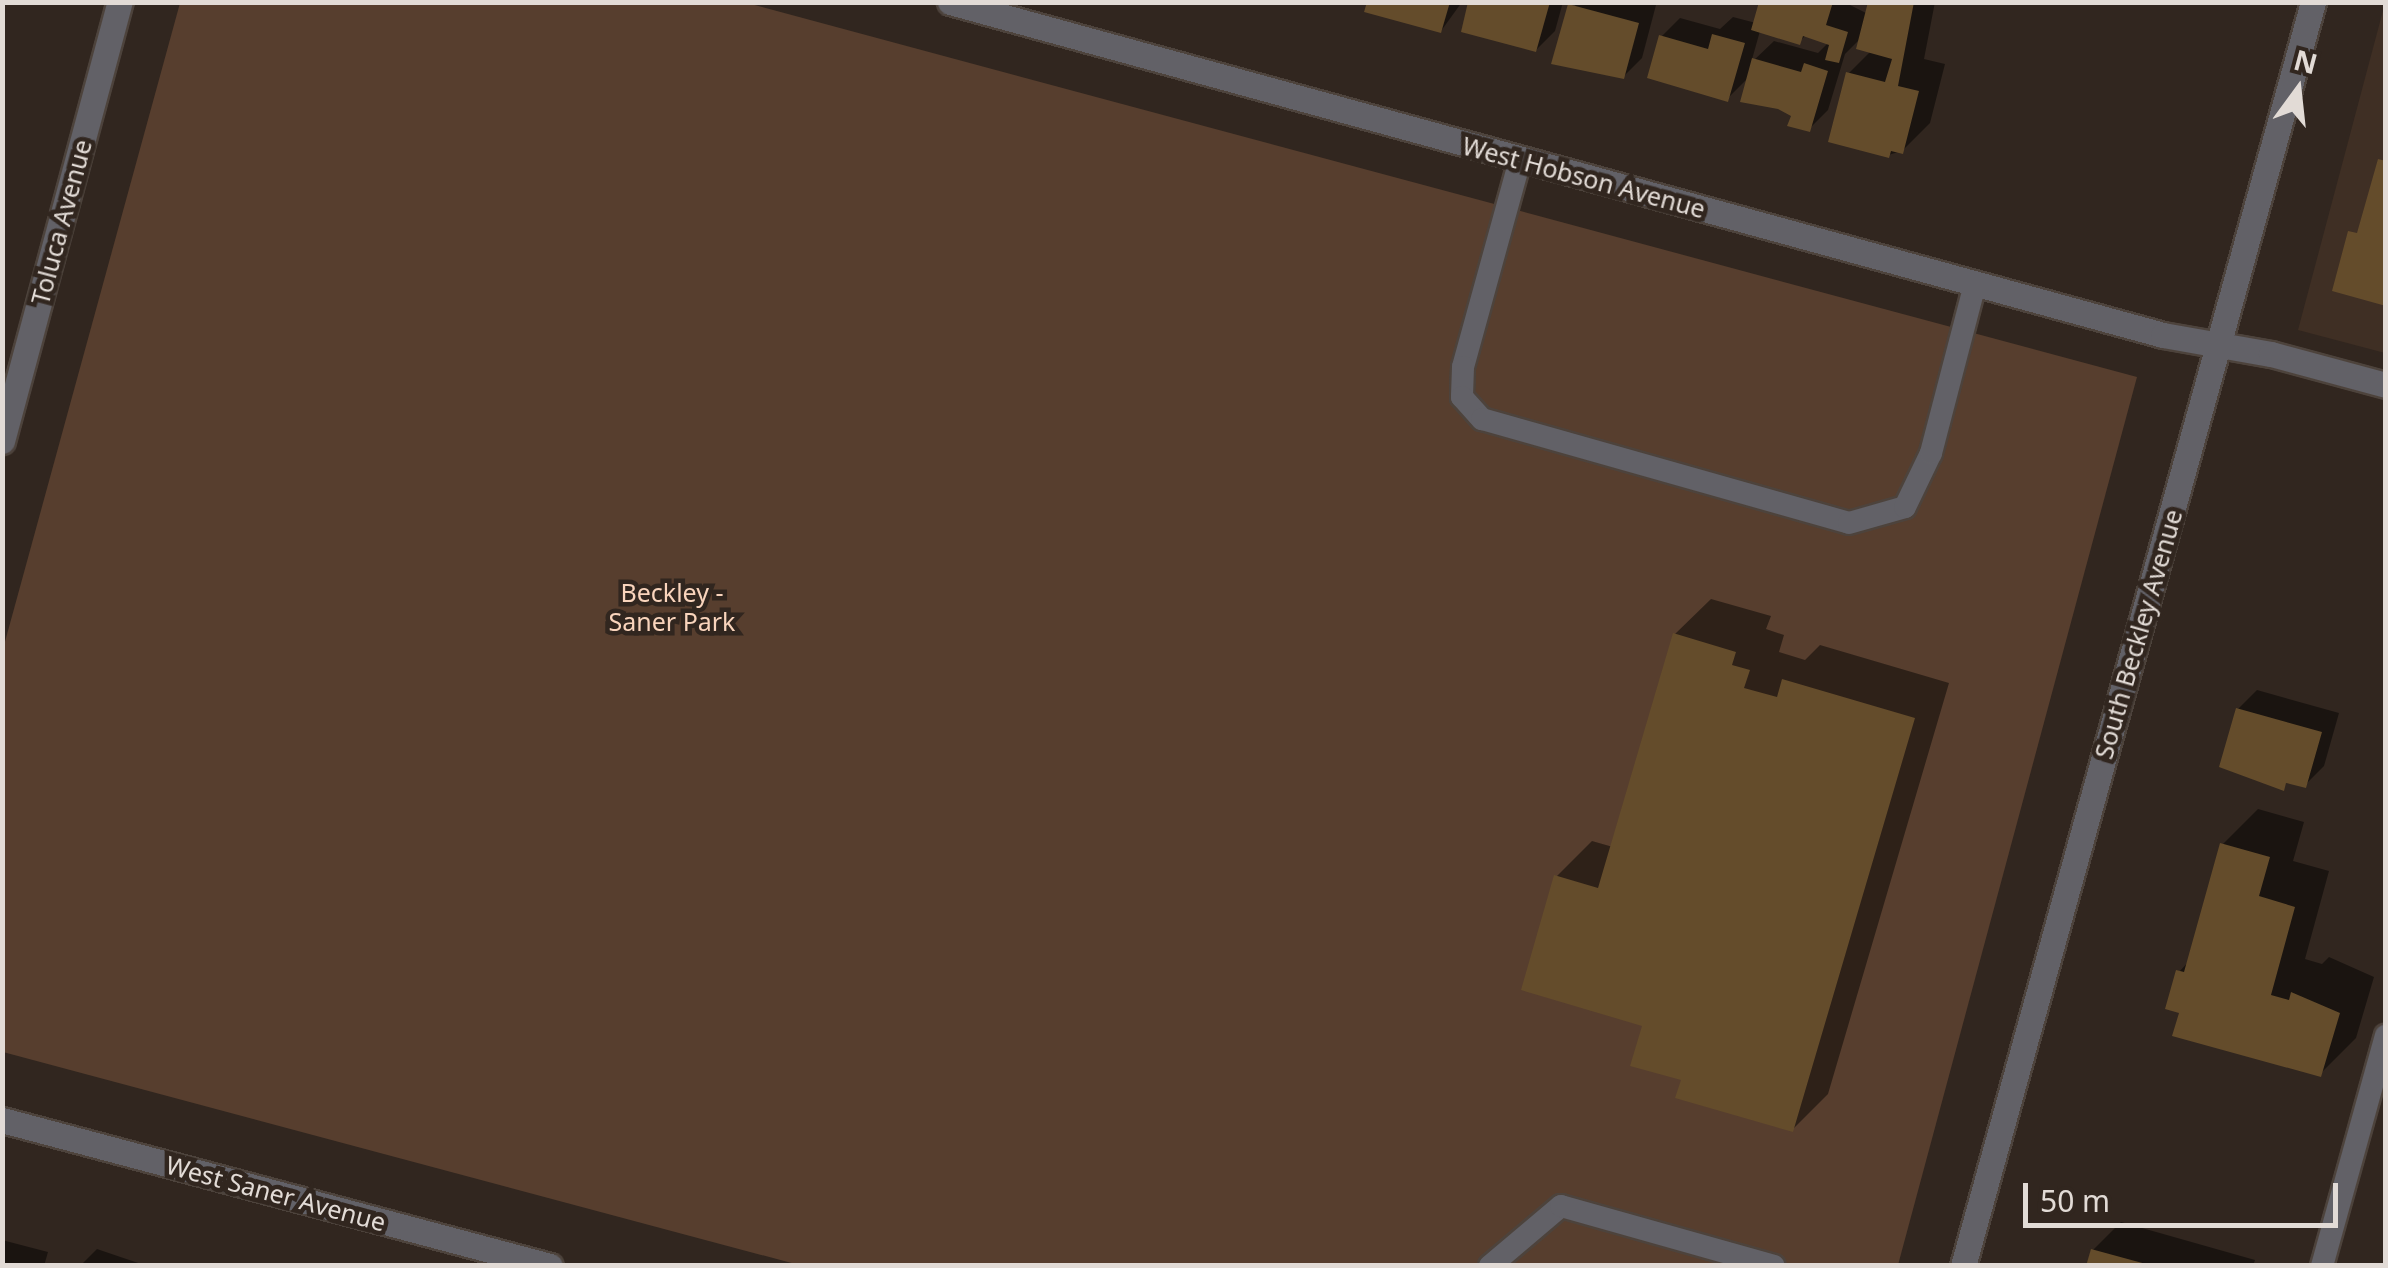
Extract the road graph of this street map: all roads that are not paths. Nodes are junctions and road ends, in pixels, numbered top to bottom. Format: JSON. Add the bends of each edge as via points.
{"nodes":[{"id":1,"x":120,"y":2,"type":"edge"},
{"id":2,"x":950,"y":2,"type":"edge"},
{"id":3,"x":2314,"y":2,"type":"edge"},
{"id":4,"x":1520,"y":160,"type":"junction"},
{"id":5,"x":1975,"y":284,"type":"junction"},
{"id":6,"x":2218,"y":344,"type":"junction"},
{"id":7,"x":2386,"y":385,"type":"edge"},
{"id":8,"x":7,"y":410,"type":"edge"},
{"id":9,"x":2,"y":441,"type":"edge"},
{"id":10,"x":2386,"y":1036,"type":"edge"},
{"id":11,"x":2,"y":1120,"type":"edge"},
{"id":12,"x":550,"y":1266,"type":"edge"},
{"id":13,"x":1490,"y":1266,"type":"edge"},
{"id":14,"x":1774,"y":1266,"type":"edge"},
{"id":15,"x":1963,"y":1266,"type":"edge"},
{"id":16,"x":2322,"y":1266,"type":"edge"}],
"edges":[{"from":1,"to":8,"type":"street","name":"Toluca Avenue"},
{"from":2,"to":4,"type":"street","name":"West Hobson Avenue"},
{"from":3,"to":6,"type":"street","name":"South Beckley Avenue"},
{"from":4,"to":5,"type":"street","name":"West Hobson Avenue"},
{"from":4,"to":5,"type":"lane","via":[[1463,367],[1462,397],[1482,420],[1849,523],[1904,507],[1931,453]]},
{"from":5,"to":6,"type":"street","name":"West Hobson Avenue"},
{"from":6,"to":7,"type":"street","name":"West Hobson Avenue"},
{"from":6,"to":15,"type":"street","name":"South Beckley Avenue"},
{"from":8,"to":9,"type":"street","name":"Toluca Avenue"},
{"from":10,"to":16,"type":"lane"},
{"from":11,"to":12,"type":"street","name":"West Saner Avenue"},
{"from":13,"to":14,"type":"lane","via":[[1561,1206]]}]}
